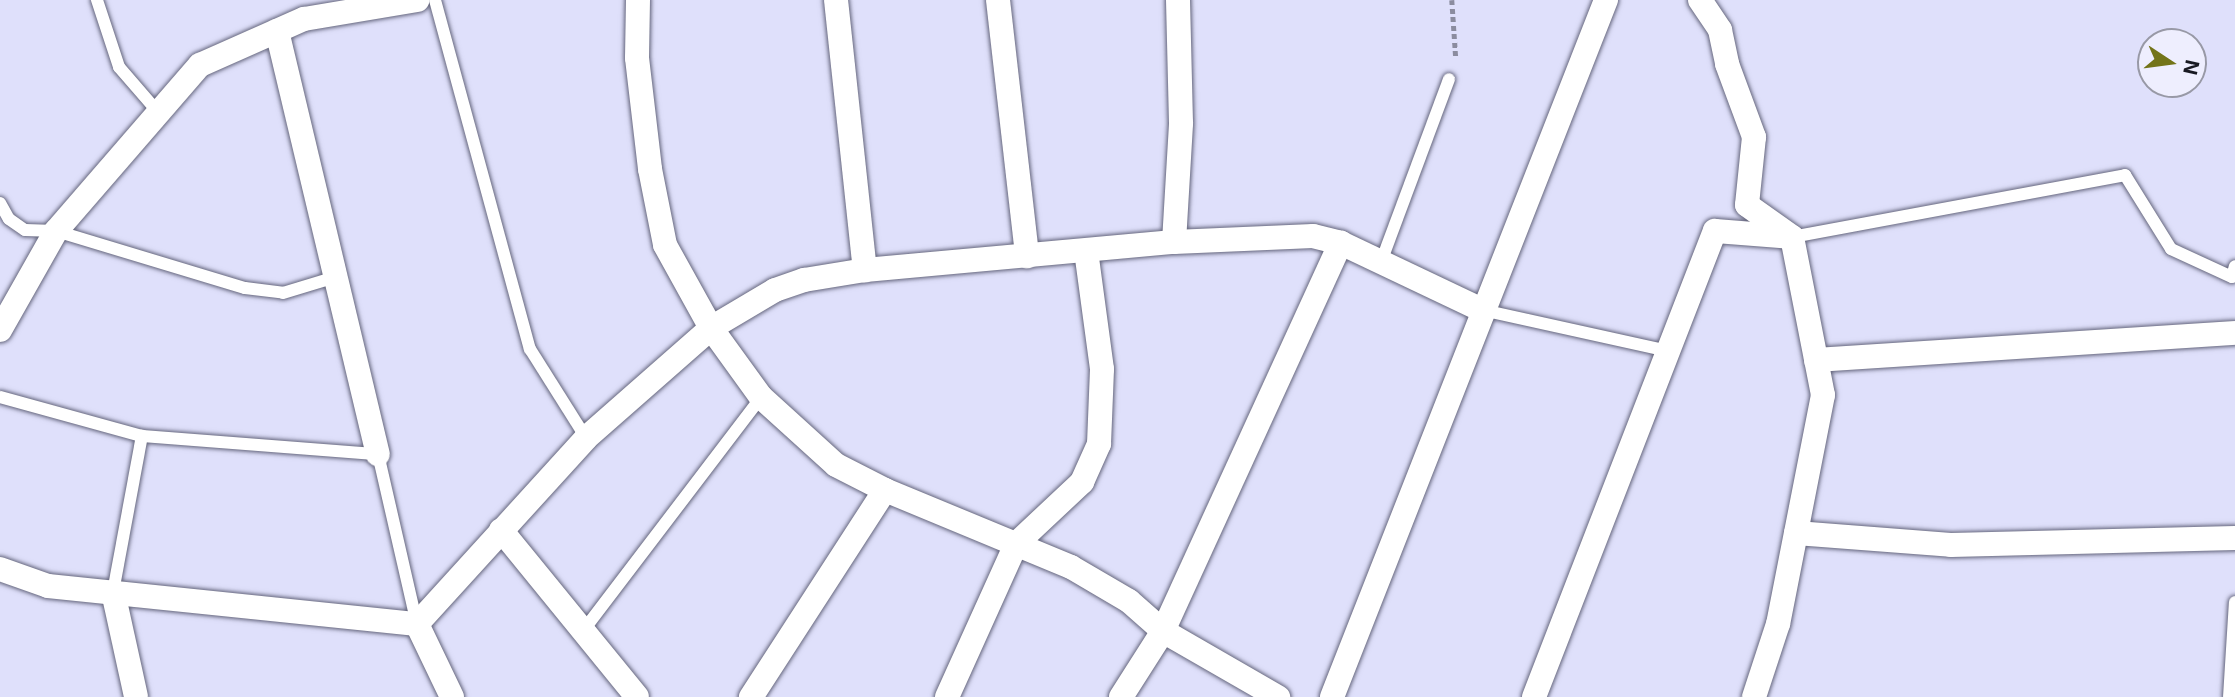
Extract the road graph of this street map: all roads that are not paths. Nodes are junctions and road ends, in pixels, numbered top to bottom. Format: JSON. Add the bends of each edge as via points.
{"nodes":[{"id":1,"x":97,"y":0,"type":"edge"},
{"id":2,"x":417,"y":0,"type":"edge"},
{"id":3,"x":435,"y":0,"type":"edge"},
{"id":4,"x":638,"y":0,"type":"edge"},
{"id":5,"x":836,"y":0,"type":"edge"},
{"id":6,"x":998,"y":0,"type":"edge"},
{"id":7,"x":1178,"y":0,"type":"edge"},
{"id":8,"x":1606,"y":0,"type":"edge"},
{"id":9,"x":1700,"y":0,"type":"edge"},
{"id":10,"x":277,"y":31,"type":"junction"},
{"id":11,"x":1449,"y":79,"type":"road end"},
{"id":12,"x":158,"y":112,"type":"junction"},
{"id":13,"x":0,"y":203,"type":"edge"},
{"id":14,"x":56,"y":231,"type":"junction"},
{"id":15,"x":1792,"y":237,"type":"junction"},
{"id":16,"x":1174,"y":242,"type":"junction"},
{"id":17,"x":1342,"y":243,"type":"junction"},
{"id":18,"x":1086,"y":251,"type":"junction"},
{"id":19,"x":1027,"y":256,"type":"junction"},
{"id":20,"x":1381,"y":262,"type":"junction"},
{"id":21,"x":865,"y":270,"type":"junction"},
{"id":22,"x":2234,"y":276,"type":"edge"},
{"id":23,"x":336,"y":278,"type":"junction"},
{"id":24,"x":1482,"y":310,"type":"junction"},
{"id":25,"x":711,"y":328,"type":"junction"},
{"id":26,"x":0,"y":330,"type":"edge"},
{"id":27,"x":2235,"y":334,"type":"edge"},
{"id":28,"x":1669,"y":351,"type":"junction"},
{"id":29,"x":1816,"y":360,"type":"junction"},
{"id":30,"x":0,"y":397,"type":"edge"},
{"id":31,"x":761,"y":397,"type":"junction"},
{"id":32,"x":142,"y":436,"type":"junction"},
{"id":33,"x":586,"y":438,"type":"junction"},
{"id":34,"x":378,"y":454,"type":"junction"},
{"id":35,"x":885,"y":490,"type":"junction"},
{"id":36,"x":501,"y":530,"type":"junction"},
{"id":37,"x":1796,"y":533,"type":"junction"},
{"id":38,"x":2235,"y":538,"type":"edge"},
{"id":39,"x":1016,"y":544,"type":"junction"},
{"id":40,"x":0,"y":569,"type":"edge"},
{"id":41,"x":113,"y":592,"type":"junction"},
{"id":42,"x":2235,"y":602,"type":"edge"},
{"id":43,"x":417,"y":624,"type":"junction"},
{"id":44,"x":583,"y":631,"type":"junction"},
{"id":45,"x":1163,"y":631,"type":"junction"},
{"id":46,"x":136,"y":697,"type":"edge"},
{"id":47,"x":452,"y":697,"type":"edge"},
{"id":48,"x":638,"y":697,"type":"edge"},
{"id":49,"x":751,"y":697,"type":"edge"},
{"id":50,"x":947,"y":697,"type":"edge"},
{"id":51,"x":1121,"y":697,"type":"edge"},
{"id":52,"x":1278,"y":697,"type":"edge"},
{"id":53,"x":1332,"y":697,"type":"edge"},
{"id":54,"x":1534,"y":697,"type":"edge"},
{"id":55,"x":1754,"y":697,"type":"edge"},
{"id":56,"x":2229,"y":697,"type":"edge"}],
"edges":[{"from":1,"to":12,"type":"lane","via":[[119,67]]},
{"from":2,"to":10,"type":"street","via":[[304,19]]},
{"from":3,"to":33,"type":"lane","via":[[530,349]]},
{"from":4,"to":25,"type":"street","via":[[637,58],[650,169],[665,245]]},
{"from":5,"to":21,"type":"street"},
{"from":6,"to":19,"type":"street"},
{"from":7,"to":16,"type":"street","via":[[1181,123]]},
{"from":8,"to":24,"type":"street"},
{"from":9,"to":15,"type":"street","via":[[1720,30],[1727,64],[1754,137],[1747,205]]},
{"from":10,"to":12,"type":"street","via":[[200,65]]},
{"from":10,"to":23,"type":"street"},
{"from":11,"to":20,"type":"lane"},
{"from":12,"to":14,"type":"street"},
{"from":13,"to":14,"type":"lane","via":[[9,219],[25,230]]},
{"from":14,"to":23,"type":"lane","via":[[245,288],[283,293]]},
{"from":14,"to":26,"type":"street"},
{"from":15,"to":22,"type":"lane","via":[[2125,174],[2171,249]]},
{"from":15,"to":28,"type":"street","via":[[1715,231]]},
{"from":15,"to":29,"type":"street"},
{"from":16,"to":17,"type":"street","via":[[1313,236]]},
{"from":16,"to":18,"type":"street"},
{"from":17,"to":20,"type":"street"},
{"from":17,"to":45,"type":"street"},
{"from":18,"to":19,"type":"street"},
{"from":18,"to":39,"type":"street","via":[[1102,369],[1099,444],[1082,482]]},
{"from":19,"to":21,"type":"street"},
{"from":20,"to":24,"type":"street"},
{"from":21,"to":25,"type":"street","via":[[804,279],[775,290]]},
{"from":23,"to":34,"type":"street"},
{"from":24,"to":28,"type":"lane"},
{"from":24,"to":53,"type":"street"},
{"from":25,"to":31,"type":"street"},
{"from":25,"to":33,"type":"street"},
{"from":27,"to":29,"type":"street"},
{"from":28,"to":54,"type":"street"},
{"from":29,"to":37,"type":"street","via":[[1823,395]]},
{"from":30,"to":32,"type":"lane"},
{"from":31,"to":35,"type":"street","via":[[836,465]]},
{"from":31,"to":44,"type":"lane"},
{"from":32,"to":34,"type":"lane"},
{"from":32,"to":41,"type":"lane"},
{"from":33,"to":36,"type":"street"},
{"from":34,"to":43,"type":"lane"},
{"from":35,"to":39,"type":"street"},
{"from":35,"to":49,"type":"street"},
{"from":36,"to":43,"type":"street"},
{"from":36,"to":44,"type":"street"},
{"from":37,"to":38,"type":"street","via":[[1951,545]]},
{"from":37,"to":55,"type":"street","via":[[1779,624]]},
{"from":39,"to":45,"type":"street","via":[[1072,567],[1118,594]]},
{"from":39,"to":50,"type":"street"},
{"from":40,"to":41,"type":"street","via":[[48,586]]},
{"from":41,"to":43,"type":"street"},
{"from":41,"to":46,"type":"street"},
{"from":42,"to":56,"type":"lane"},
{"from":43,"to":47,"type":"street"},
{"from":44,"to":48,"type":"street"},
{"from":45,"to":51,"type":"street"},
{"from":45,"to":52,"type":"street"}]}
